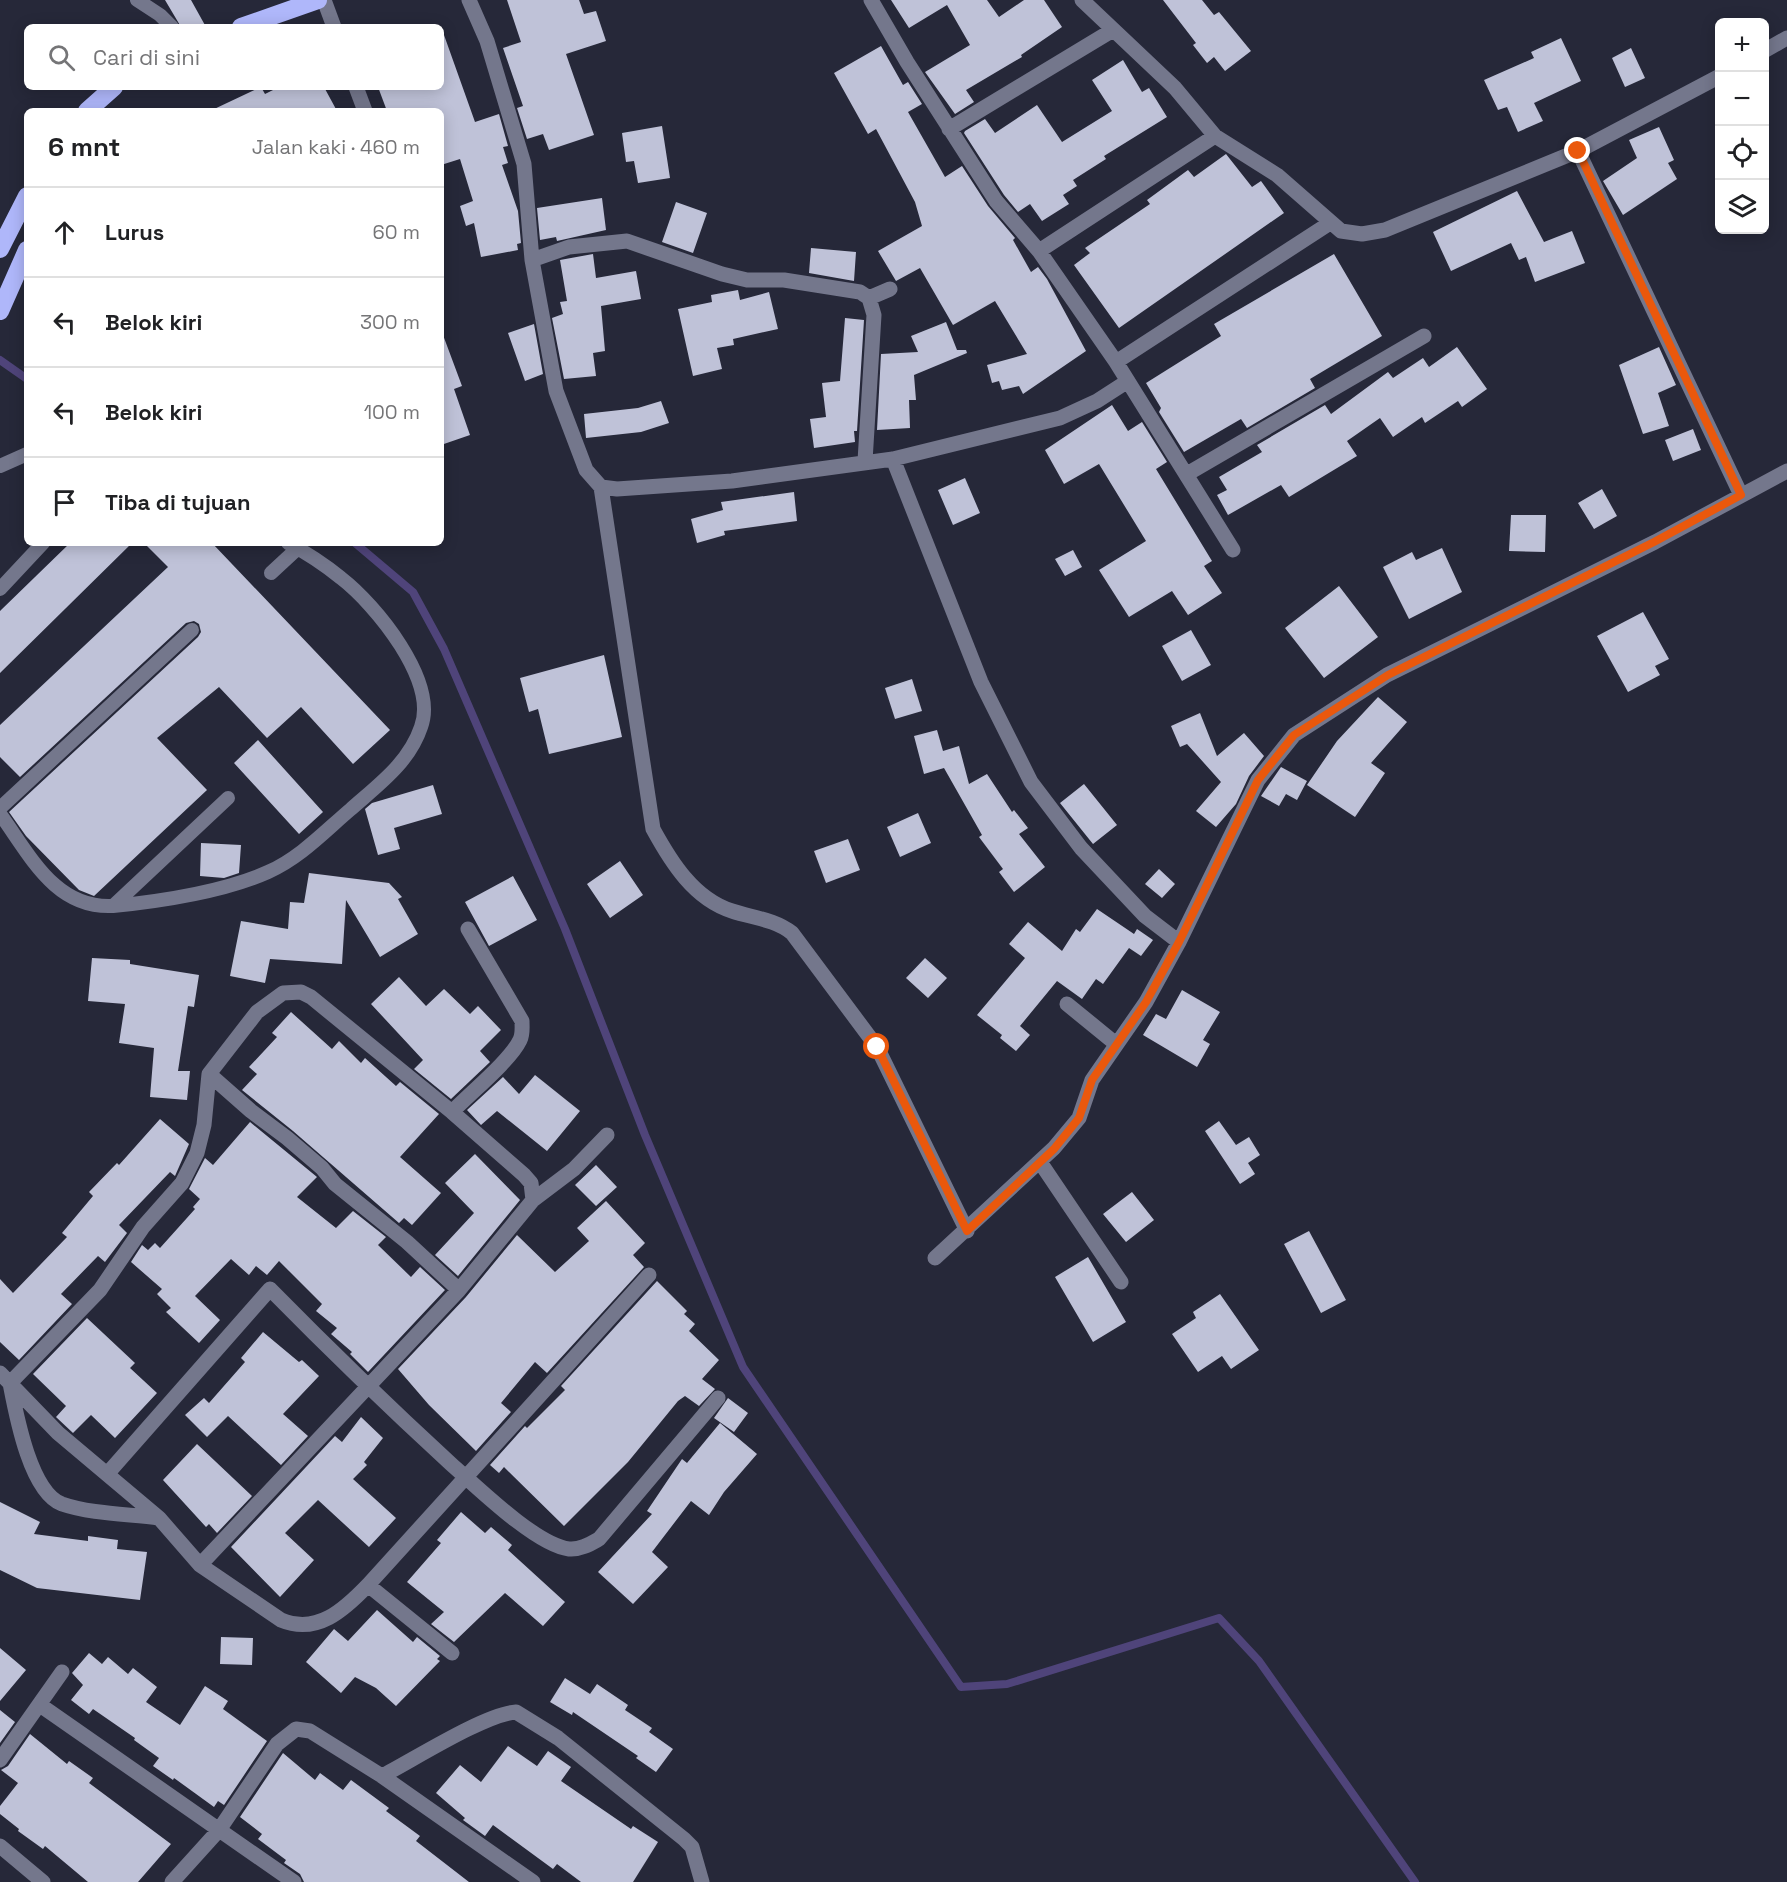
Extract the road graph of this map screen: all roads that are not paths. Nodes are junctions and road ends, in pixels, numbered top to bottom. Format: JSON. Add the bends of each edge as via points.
{"nodes":[{"id":1,"x":137,"y":0,"type":"edge"},
{"id":2,"x":318,"y":0,"type":"edge"},
{"id":3,"x":324,"y":0,"type":"edge"},
{"id":4,"x":469,"y":0,"type":"edge"},
{"id":5,"x":871,"y":0,"type":"edge"},
{"id":6,"x":1082,"y":0,"type":"edge"},
{"id":7,"x":169,"y":24,"type":"edge"},
{"id":8,"x":250,"y":24,"type":"edge"},
{"id":9,"x":333,"y":24,"type":"edge"},
{"id":10,"x":1113,"y":30,"type":"junction"},
{"id":11,"x":1787,"y":39,"type":"edge"},
{"id":12,"x":1769,"y":48,"type":"edge"},
{"id":13,"x":1715,"y":78,"type":"edge"},
{"id":14,"x":111,"y":90,"type":"edge"},
{"id":15,"x":357,"y":90,"type":"edge"},
{"id":16,"x":90,"y":108,"type":"edge"},
{"id":17,"x":364,"y":108,"type":"edge"},
{"id":18,"x":949,"y":129,"type":"junction"},
{"id":19,"x":1215,"y":136,"type":"junction"},
{"id":20,"x":1578,"y":151,"type":"junction"},
{"id":21,"x":24,"y":202,"type":"edge"},
{"id":22,"x":1330,"y":223,"type":"junction"},
{"id":23,"x":0,"y":249,"type":"edge"},
{"id":24,"x":1039,"y":251,"type":"junction"},
{"id":25,"x":24,"y":258,"type":"edge"},
{"id":26,"x":532,"y":261,"type":"junction"},
{"id":27,"x":890,"y":289,"type":"dead end"},
{"id":28,"x":869,"y":298,"type":"junction"},
{"id":29,"x":0,"y":311,"type":"edge"},
{"id":30,"x":1424,"y":336,"type":"dead end"},
{"id":31,"x":1116,"y":362,"type":"junction"},
{"id":32,"x":1128,"y":381,"type":"junction"},
{"id":33,"x":24,"y":455,"type":"edge"},
{"id":34,"x":893,"y":459,"type":"junction"},
{"id":35,"x":865,"y":461,"type":"junction"},
{"id":36,"x":0,"y":466,"type":"edge"},
{"id":37,"x":1787,"y":471,"type":"edge"},
{"id":38,"x":1187,"y":474,"type":"junction"},
{"id":39,"x":601,"y":487,"type":"junction"},
{"id":40,"x":1741,"y":495,"type":"junction"},
{"id":41,"x":41,"y":546,"type":"edge"},
{"id":42,"x":293,"y":546,"type":"edge"},
{"id":43,"x":1233,"y":550,"type":"dead end"},
{"id":44,"x":271,"y":573,"type":"dead end"},
{"id":45,"x":0,"y":589,"type":"edge"},
{"id":46,"x":192,"y":630,"type":"dead end"},
{"id":47,"x":228,"y":798,"type":"dead end"},
{"id":48,"x":0,"y":808,"type":"edge"},
{"id":49,"x":0,"y":814,"type":"edge"},
{"id":50,"x":113,"y":906,"type":"junction"},
{"id":51,"x":468,"y":929,"type":"dead end"},
{"id":52,"x":1179,"y":942,"type":"junction"},
{"id":53,"x":1067,"y":1004,"type":"dead end"},
{"id":54,"x":1116,"y":1044,"type":"junction"},
{"id":55,"x":209,"y":1074,"type":"junction"},
{"id":56,"x":452,"y":1112,"type":"junction"},
{"id":57,"x":607,"y":1135,"type":"dead end"},
{"id":58,"x":1040,"y":1162,"type":"junction"},
{"id":59,"x":533,"y":1200,"type":"junction"},
{"id":60,"x":967,"y":1231,"type":"junction"},
{"id":61,"x":935,"y":1258,"type":"dead end"},
{"id":62,"x":650,"y":1275,"type":"dead end"},
{"id":63,"x":1121,"y":1282,"type":"dead end"},
{"id":64,"x":459,"y":1290,"type":"junction"},
{"id":65,"x":5,"y":1378,"type":"edge"},
{"id":66,"x":367,"y":1387,"type":"junction"},
{"id":67,"x":718,"y":1398,"type":"dead end"},
{"id":68,"x":108,"y":1473,"type":"junction"},
{"id":69,"x":467,"y":1478,"type":"junction"},
{"id":70,"x":159,"y":1518,"type":"junction"},
{"id":71,"x":200,"y":1565,"type":"junction"},
{"id":72,"x":368,"y":1586,"type":"junction"},
{"id":73,"x":452,"y":1653,"type":"dead end"},
{"id":74,"x":62,"y":1672,"type":"dead end"},
{"id":75,"x":39,"y":1705,"type":"junction"},
{"id":76,"x":0,"y":1760,"type":"edge"},
{"id":77,"x":382,"y":1776,"type":"junction"},
{"id":78,"x":219,"y":1830,"type":"junction"},
{"id":79,"x":0,"y":1846,"type":"edge"},
{"id":80,"x":43,"y":1882,"type":"edge"},
{"id":81,"x":172,"y":1882,"type":"edge"},
{"id":82,"x":294,"y":1882,"type":"edge"},
{"id":83,"x":533,"y":1882,"type":"edge"},
{"id":84,"x":702,"y":1882,"type":"edge"}],
"edges":[{"from":1,"to":7,"type":"lane"},
{"from":2,"to":8,"type":"highway"},
{"from":3,"to":9,"type":"street"},
{"from":4,"to":26,"type":"street","via":[[487,41],[524,164]]},
{"from":5,"to":18,"type":"street"},
{"from":6,"to":10,"type":"street"},
{"from":10,"to":18,"type":"street"},
{"from":10,"to":19,"type":"street","via":[[1175,88]]},
{"from":11,"to":12,"type":"street"},
{"from":13,"to":20,"type":"street"},
{"from":14,"to":16,"type":"highway"},
{"from":15,"to":17,"type":"street"},
{"from":18,"to":24,"type":"street","via":[[996,201]]},
{"from":19,"to":22,"type":"street","via":[[1277,175]]},
{"from":19,"to":24,"type":"street"},
{"from":20,"to":22,"type":"street","via":[[1385,230],[1362,234],[1341,231]]},
{"from":20,"to":40,"type":"street"},
{"from":21,"to":23,"type":"highway"},
{"from":22,"to":31,"type":"street"},
{"from":24,"to":31,"type":"street"},
{"from":25,"to":29,"type":"highway"},
{"from":26,"to":28,"type":"street","via":[[569,247],[627,241],[747,280],[832,286]]},
{"from":26,"to":39,"type":"street","via":[[556,391],[586,470]]},
{"from":27,"to":28,"type":"street"},
{"from":28,"to":35,"type":"street","via":[[874,315]]},
{"from":30,"to":38,"type":"street"},
{"from":31,"to":32,"type":"street"},
{"from":32,"to":34,"type":"street","via":[[1060,418]]},
{"from":32,"to":38,"type":"street"},
{"from":33,"to":36,"type":"lane"},
{"from":34,"to":35,"type":"street"},
{"from":34,"to":52,"type":"street","via":[[981,682],[1031,782],[1081,849],[1145,916]]},
{"from":35,"to":39,"type":"street","via":[[732,481]]},
{"from":37,"to":40,"type":"street"},
{"from":38,"to":43,"type":"street"},
{"from":39,"to":60,"type":"street","via":[[653,829],[667,854],[709,901],[783,926],[792,933],[877,1047]]},
{"from":40,"to":52,"type":"street","via":[[1388,675],[1294,735],[1258,780]]},
{"from":41,"to":45,"type":"lane"},
{"from":42,"to":44,"type":"lane"},
{"from":42,"to":50,"type":"lane","via":[[343,579],[388,626],[423,694],[425,710],[416,740],[389,776],[307,847],[270,871],[240,883]]},
{"from":46,"to":48,"type":"lane"},
{"from":47,"to":50,"type":"lane"},
{"from":49,"to":50,"type":"lane","via":[[59,890],[92,907]]},
{"from":51,"to":56,"type":"street","via":[[522,1021],[523,1032],[519,1042]]},
{"from":52,"to":54,"type":"street","via":[[1146,1002]]},
{"from":53,"to":54,"type":"street"},
{"from":54,"to":58,"type":"street","via":[[1092,1080],[1079,1118]]},
{"from":55,"to":56,"type":"street","via":[[257,1012],[283,993],[301,992],[326,1008]]},
{"from":55,"to":64,"type":"street"},
{"from":55,"to":65,"type":"street","via":[[204,1125],[197,1153],[182,1183],[143,1227],[100,1290]]},
{"from":56,"to":59,"type":"street","via":[[524,1175],[531,1184]]},
{"from":57,"to":59,"type":"street","via":[[574,1169]]},
{"from":58,"to":60,"type":"street"},
{"from":58,"to":63,"type":"street"},
{"from":59,"to":64,"type":"street"},
{"from":60,"to":61,"type":"street"},
{"from":62,"to":69,"type":"street"},
{"from":64,"to":66,"type":"street"},
{"from":65,"to":68,"type":"street","via":[[58,1432]]},
{"from":65,"to":70,"type":"street","via":[[26,1447],[46,1493],[63,1504]]},
{"from":66,"to":68,"type":"street","via":[[270,1289]]},
{"from":66,"to":69,"type":"street"},
{"from":66,"to":71,"type":"street"},
{"from":67,"to":69,"type":"street","via":[[599,1539],[578,1548],[567,1549],[552,1543],[503,1511]]},
{"from":68,"to":70,"type":"street"},
{"from":69,"to":72,"type":"street"},
{"from":70,"to":71,"type":"street"},
{"from":71,"to":72,"type":"street","via":[[293,1625],[316,1624],[352,1602]]},
{"from":72,"to":73,"type":"street"},
{"from":74,"to":75,"type":"street"},
{"from":75,"to":76,"type":"street"},
{"from":75,"to":78,"type":"street"},
{"from":77,"to":78,"type":"street","via":[[310,1731],[296,1730],[277,1744]]},
{"from":77,"to":83,"type":"street"},
{"from":77,"to":84,"type":"street","via":[[475,1728],[516,1712],[558,1738],[684,1839],[692,1847]]},
{"from":78,"to":81,"type":"street"},
{"from":78,"to":82,"type":"street"},
{"from":79,"to":80,"type":"street"}]}
